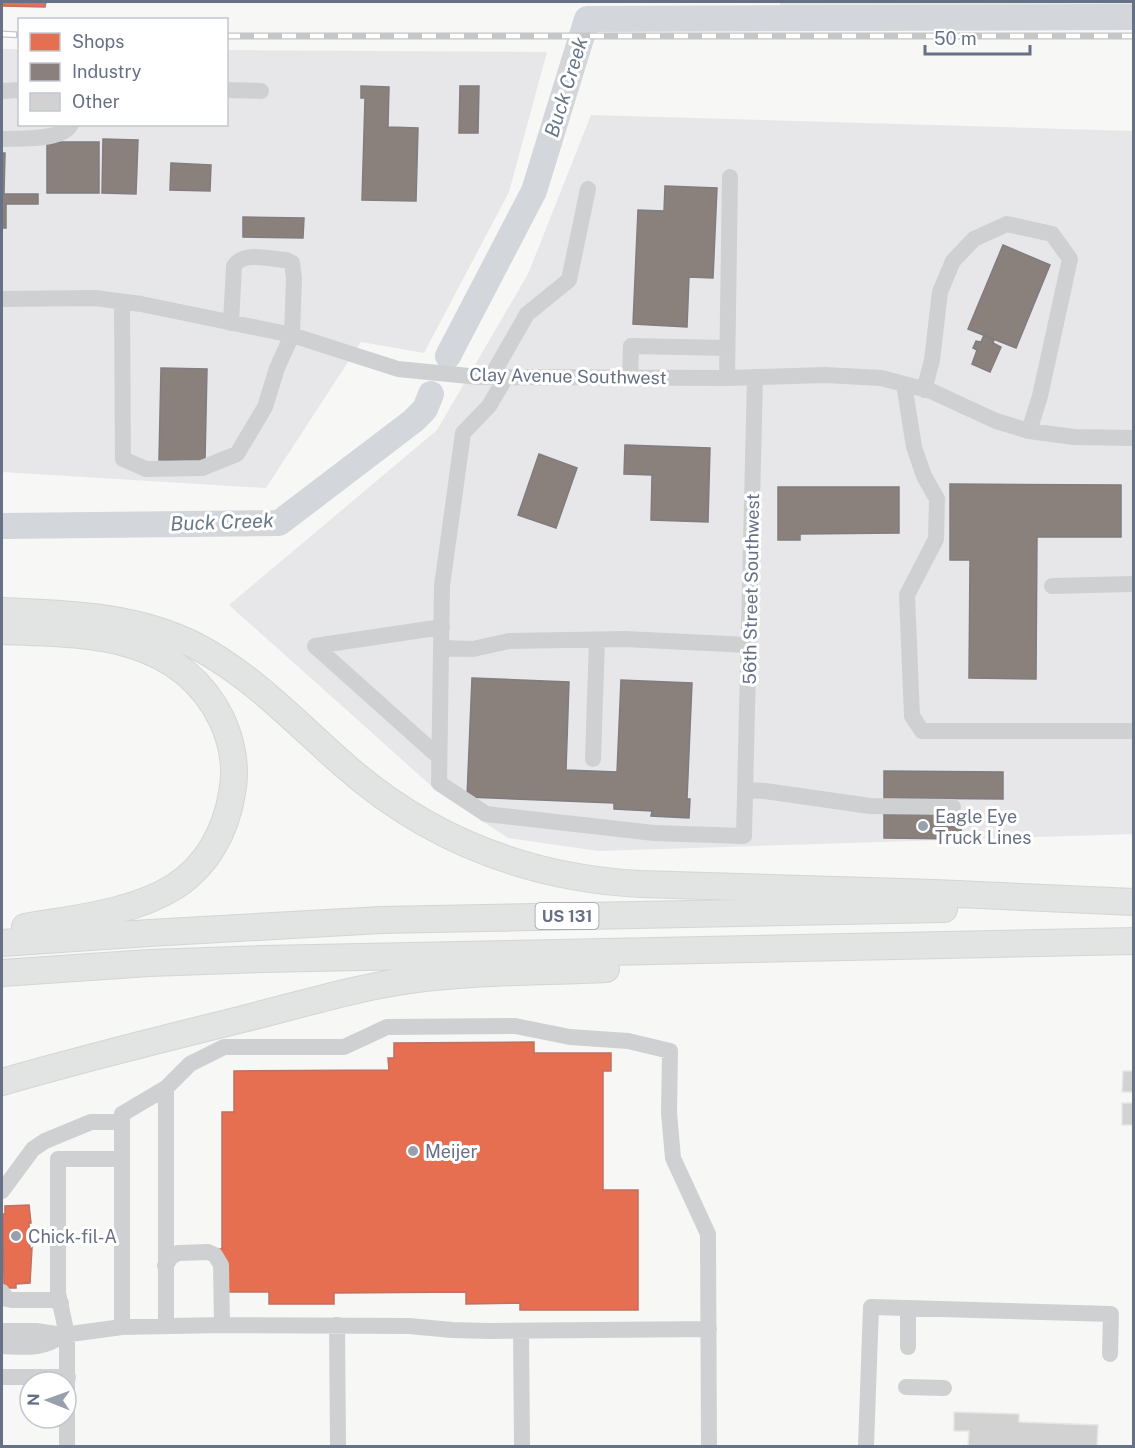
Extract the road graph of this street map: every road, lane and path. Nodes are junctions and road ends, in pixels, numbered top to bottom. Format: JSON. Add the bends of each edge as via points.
{"nodes":[{"id":1,"x":18,"y":90,"type":"edge"},
{"id":2,"x":228,"y":90,"type":"edge"},
{"id":3,"x":2,"y":91,"type":"edge"},
{"id":4,"x":261,"y":91,"type":"dead end"},
{"id":5,"x":70,"y":126,"type":"edge"},
{"id":6,"x":2,"y":139,"type":"edge"},
{"id":7,"x":730,"y":177,"type":"dead end"},
{"id":8,"x":588,"y":189,"type":"dead end"},
{"id":9,"x":2,"y":299,"type":"edge"},
{"id":10,"x":122,"y":302,"type":"junction"},
{"id":11,"x":231,"y":323,"type":"junction"},
{"id":12,"x":292,"y":335,"type":"junction"},
{"id":13,"x":727,"y":348,"type":"junction"},
{"id":14,"x":498,"y":377,"type":"junction"},
{"id":15,"x":755,"y":377,"type":"junction"},
{"id":16,"x":630,"y":378,"type":"junction"},
{"id":17,"x":727,"y":378,"type":"junction"},
{"id":18,"x":904,"y":384,"type":"junction"},
{"id":19,"x":924,"y":390,"type":"junction"},
{"id":20,"x":1029,"y":431,"type":"junction"},
{"id":21,"x":1134,"y":438,"type":"edge"},
{"id":22,"x":1134,"y":584,"type":"edge"},
{"id":23,"x":1052,"y":586,"type":"dead end"},
{"id":24,"x":2,"y":611,"type":"edge"},
{"id":25,"x":442,"y":627,"type":"junction"},
{"id":26,"x":2,"y":631,"type":"edge"},
{"id":27,"x":597,"y":640,"type":"junction"},
{"id":28,"x":749,"y":645,"type":"junction"},
{"id":29,"x":441,"y":648,"type":"junction"},
{"id":30,"x":1134,"y":731,"type":"edge"},
{"id":31,"x":440,"y":757,"type":"junction"},
{"id":32,"x":593,"y":759,"type":"dead end"},
{"id":33,"x":746,"y":795,"type":"junction"},
{"id":34,"x":953,"y":807,"type":"dead end"},
{"id":35,"x":1134,"y":903,"type":"edge"},
{"id":36,"x":2,"y":931,"type":"edge"},
{"id":37,"x":1134,"y":941,"type":"edge"},
{"id":38,"x":2,"y":943,"type":"edge"},
{"id":39,"x":770,"y":949,"type":"junction"},
{"id":40,"x":2,"y":973,"type":"edge"},
{"id":41,"x":2,"y":1082,"type":"edge"},
{"id":42,"x":166,"y":1088,"type":"junction"},
{"id":43,"x":122,"y":1122,"type":"junction"},
{"id":44,"x":122,"y":1159,"type":"junction"},
{"id":45,"x":7,"y":1184,"type":"edge"},
{"id":46,"x":165,"y":1266,"type":"junction"},
{"id":47,"x":2,"y":1293,"type":"edge"},
{"id":48,"x":61,"y":1303,"type":"junction"},
{"id":49,"x":908,"y":1308,"type":"junction"},
{"id":50,"x":222,"y":1325,"type":"junction"},
{"id":51,"x":338,"y":1325,"type":"junction"},
{"id":52,"x":166,"y":1326,"type":"junction"},
{"id":53,"x":122,"y":1327,"type":"junction"},
{"id":54,"x":709,"y":1329,"type":"junction"},
{"id":55,"x":2,"y":1331,"type":"edge"},
{"id":56,"x":521,"y":1331,"type":"junction"},
{"id":57,"x":65,"y":1335,"type":"junction"},
{"id":58,"x":2,"y":1346,"type":"edge"},
{"id":59,"x":908,"y":1347,"type":"dead end"},
{"id":60,"x":1110,"y":1354,"type":"dead end"},
{"id":61,"x":68,"y":1370,"type":"edge"},
{"id":62,"x":2,"y":1377,"type":"edge"},
{"id":63,"x":18,"y":1377,"type":"edge"},
{"id":64,"x":906,"y":1387,"type":"dead end"},
{"id":65,"x":944,"y":1388,"type":"dead end"},
{"id":66,"x":67,"y":1430,"type":"edge"},
{"id":67,"x":67,"y":1446,"type":"edge"},
{"id":68,"x":338,"y":1446,"type":"edge"},
{"id":69,"x":522,"y":1446,"type":"edge"},
{"id":70,"x":709,"y":1446,"type":"edge"},
{"id":71,"x":866,"y":1446,"type":"edge"}],
"edges":[{"from":1,"to":3,"type":"street"},
{"from":2,"to":4,"type":"street"},
{"from":5,"to":6,"type":"street","via":[[57,135]]},
{"from":7,"to":13,"type":"street"},
{"from":8,"to":14,"type":"street","via":[[568,280],[527,314]]},
{"from":9,"to":10,"type":"street","name":"Clay Avenue Southwest","via":[[95,298]]},
{"from":10,"to":11,"type":"street","name":"Clay Avenue Southwest"},
{"from":10,"to":12,"type":"street","via":[[123,459],[146,470],[202,468],[237,454],[265,406]]},
{"from":11,"to":12,"type":"street","name":"Clay Avenue Southwest"},
{"from":11,"to":12,"type":"street","via":[[237,261],[286,260],[293,269]]},
{"from":12,"to":14,"type":"street","name":"Clay Avenue Southwest","via":[[398,369]]},
{"from":13,"to":16,"type":"street","via":[[631,346]]},
{"from":13,"to":17,"type":"street"},
{"from":14,"to":16,"type":"street","name":"Clay Avenue Southwest"},
{"from":14,"to":25,"type":"street","via":[[489,406],[463,434],[442,586]]},
{"from":15,"to":17,"type":"street","name":"Clay Avenue Southwest"},
{"from":15,"to":18,"type":"street","name":"Clay Avenue Southwest","via":[[825,375],[881,378]]},
{"from":15,"to":28,"type":"street","name":"56th Street Southwest"},
{"from":16,"to":17,"type":"street","name":"Clay Avenue Southwest"},
{"from":18,"to":19,"type":"street","name":"Clay Avenue Southwest"},
{"from":18,"to":30,"type":"street","via":[[914,447],[937,498],[936,539],[907,595],[912,716],[922,731]]},
{"from":19,"to":20,"type":"street","name":"Clay Avenue Southwest"},
{"from":19,"to":20,"type":"street","via":[[932,360],[940,292],[953,261],[974,239],[1007,224],[1052,234],[1070,259]]},
{"from":20,"to":21,"type":"street","name":"Clay Avenue Southwest"},
{"from":22,"to":23,"type":"street"},
{"from":24,"to":35,"type":"highway","via":[[109,618],[160,631],[196,646],[250,681],[344,765],[404,810],[466,844],[554,874],[641,884]]},
{"from":25,"to":29,"type":"street"},
{"from":25,"to":31,"type":"street","via":[[315,646]]},
{"from":26,"to":36,"type":"highway","via":[[94,636],[126,643],[176,666],[200,684],[213,703],[225,727],[234,771],[227,818],[216,844],[197,868],[173,887],[105,913]]},
{"from":27,"to":28,"type":"street"},
{"from":27,"to":29,"type":"street","via":[[509,641],[473,649]]},
{"from":27,"to":32,"type":"street"},
{"from":28,"to":33,"type":"street","name":"56th Street Southwest"},
{"from":29,"to":31,"type":"street"},
{"from":31,"to":33,"type":"street","name":"56th Street Southwest","via":[[439,783],[486,814],[654,833],[744,836]]},
{"from":33,"to":34,"type":"street","via":[[765,791],[870,806]]},
{"from":35,"to":38,"type":"highway","number":"US 131","via":[[381,920]]},
{"from":37,"to":39,"type":"highway","number":"US 131"},
{"from":39,"to":40,"type":"highway","number":"US 131","via":[[263,959]]},
{"from":39,"to":41,"type":"highway","via":[[652,967],[471,975],[390,984],[308,1001]]},
{"from":42,"to":43,"type":"street","via":[[122,1114]]},
{"from":42,"to":46,"type":"street"},
{"from":42,"to":54,"type":"street","via":[[190,1064],[224,1047],[344,1047],[387,1027],[515,1026],[570,1037],[627,1041],[670,1051],[673,1158],[708,1234]]},
{"from":43,"to":44,"type":"street"},
{"from":43,"to":45,"type":"street","via":[[91,1122],[39,1145]]},
{"from":44,"to":48,"type":"street","via":[[58,1159]]},
{"from":44,"to":53,"type":"street"},
{"from":46,"to":50,"type":"street","via":[[178,1253],[215,1255],[221,1265]]},
{"from":46,"to":52,"type":"street"},
{"from":47,"to":48,"type":"street","via":[[7,1299]]},
{"from":48,"to":57,"type":"street"},
{"from":49,"to":59,"type":"street"},
{"from":49,"to":60,"type":"street","via":[[1111,1314]]},
{"from":49,"to":71,"type":"street","via":[[871,1307]]},
{"from":50,"to":51,"type":"street"},
{"from":50,"to":52,"type":"street"},
{"from":51,"to":56,"type":"street"},
{"from":51,"to":68,"type":"street"},
{"from":52,"to":53,"type":"street"},
{"from":53,"to":57,"type":"street"},
{"from":54,"to":56,"type":"street"},
{"from":54,"to":70,"type":"street"},
{"from":55,"to":57,"type":"street"},
{"from":56,"to":69,"type":"street"},
{"from":57,"to":58,"type":"street","via":[[41,1346]]},
{"from":57,"to":61,"type":"street"},
{"from":62,"to":63,"type":"street"},
{"from":64,"to":65,"type":"street"},
{"from":66,"to":67,"type":"street"}]}
